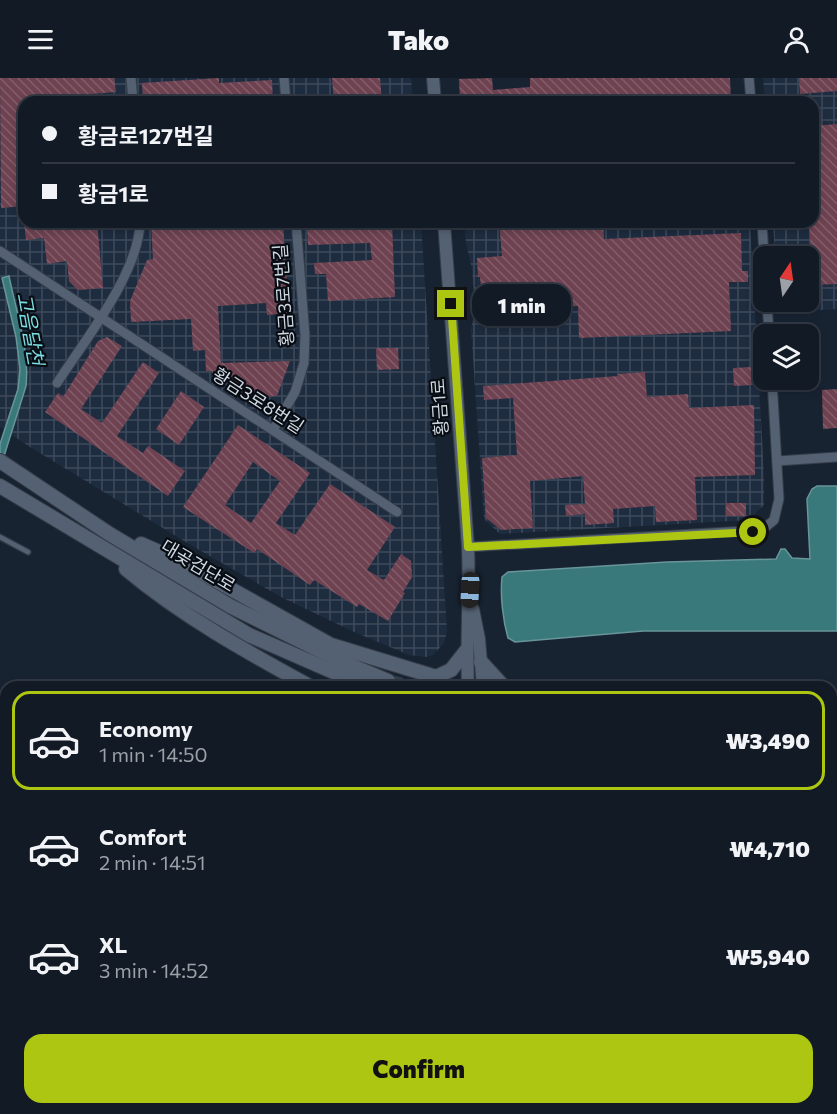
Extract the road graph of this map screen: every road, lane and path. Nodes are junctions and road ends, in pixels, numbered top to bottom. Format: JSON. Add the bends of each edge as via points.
{"nodes":[{"id":1,"x":131,"y":78,"type":"edge"},
{"id":2,"x":284,"y":78,"type":"edge"},
{"id":3,"x":433,"y":78,"type":"edge"},
{"id":4,"x":749,"y":78,"type":"edge"},
{"id":5,"x":132,"y":96,"type":"edge"},
{"id":6,"x":286,"y":96,"type":"edge"},
{"id":7,"x":434,"y":96,"type":"edge"},
{"id":8,"x":750,"y":96,"type":"edge"},
{"id":9,"x":140,"y":228,"type":"edge"},
{"id":10,"x":296,"y":228,"type":"edge"},
{"id":11,"x":444,"y":228,"type":"edge"},
{"id":12,"x":762,"y":228,"type":"edge"},
{"id":13,"x":763,"y":246,"type":"edge"},
{"id":14,"x":0,"y":251,"type":"edge"},
{"id":15,"x":100,"y":317,"type":"junction"},
{"id":16,"x":57,"y":383,"type":"dead end"},
{"id":17,"x":773,"y":390,"type":"edge"},
{"id":18,"x":273,"y":430,"type":"junction"},
{"id":19,"x":837,"y":457,"type":"edge"},
{"id":20,"x":777,"y":461,"type":"junction"},
{"id":21,"x":6,"y":465,"type":"edge"},
{"id":22,"x":0,"y":486,"type":"edge"},
{"id":23,"x":397,"y":512,"type":"dead end"},
{"id":24,"x":95,"y":525,"type":"junction"},
{"id":25,"x":0,"y":537,"type":"edge"},
{"id":26,"x":94,"y":543,"type":"junction"},
{"id":27,"x":468,"y":547,"type":"junction"},
{"id":28,"x":28,"y":552,"type":"dead end"},
{"id":29,"x":470,"y":590,"type":"junction"},
{"id":30,"x":466,"y":651,"type":"junction"},
{"id":31,"x":481,"y":662,"type":"junction"},
{"id":32,"x":300,"y":681,"type":"edge"},
{"id":33,"x":354,"y":681,"type":"edge"},
{"id":34,"x":388,"y":681,"type":"dead end"},
{"id":35,"x":468,"y":681,"type":"edge"},
{"id":36,"x":483,"y":681,"type":"edge"},
{"id":37,"x":498,"y":681,"type":"edge"}],
"edges":[{"from":1,"to":5,"type":"street"},
{"from":2,"to":6,"type":"street"},
{"from":3,"to":7,"type":"street"},
{"from":4,"to":8,"type":"street"},
{"from":9,"to":15,"type":"street","via":[[130,267]]},
{"from":10,"to":18,"type":"street","name":"황금3로7번길","via":[[304,363],[295,392]]},
{"from":11,"to":27,"type":"street","name":"황금1로"},
{"from":12,"to":13,"type":"street"},
{"from":14,"to":15,"type":"street","name":"황금3로8번길"},
{"from":15,"to":16,"type":"street"},
{"from":15,"to":18,"type":"street","name":"황금3로8번길"},
{"from":17,"to":20,"type":"street"},
{"from":18,"to":23,"type":"street","name":"황금3로8번길"},
{"from":19,"to":20,"type":"street"},
{"from":20,"to":27,"type":"street","via":[[777,512],[762,530]]},
{"from":21,"to":24,"type":"main road","name":"대곶검단로"},
{"from":22,"to":26,"type":"main road","name":"대곶검단로"},
{"from":24,"to":30,"type":"main road","via":[[186,564],[332,645],[436,677],[451,670]]},
{"from":24,"to":34,"type":"main road","name":"대곶검단로","via":[[230,606]]},
{"from":25,"to":28,"type":"lane"},
{"from":26,"to":32,"type":"main road","via":[[157,595]]},
{"from":26,"to":33,"type":"main road","name":"대곶검단로","via":[[249,635]]},
{"from":27,"to":29,"type":"street","name":"황금1로"},
{"from":29,"to":30,"type":"street","name":"황금1로"},
{"from":29,"to":31,"type":"street","name":"황금1로"},
{"from":30,"to":35,"type":"street","name":"황금1로"},
{"from":31,"to":36,"type":"street","name":"황금1로"},
{"from":31,"to":37,"type":"main road"}]}
